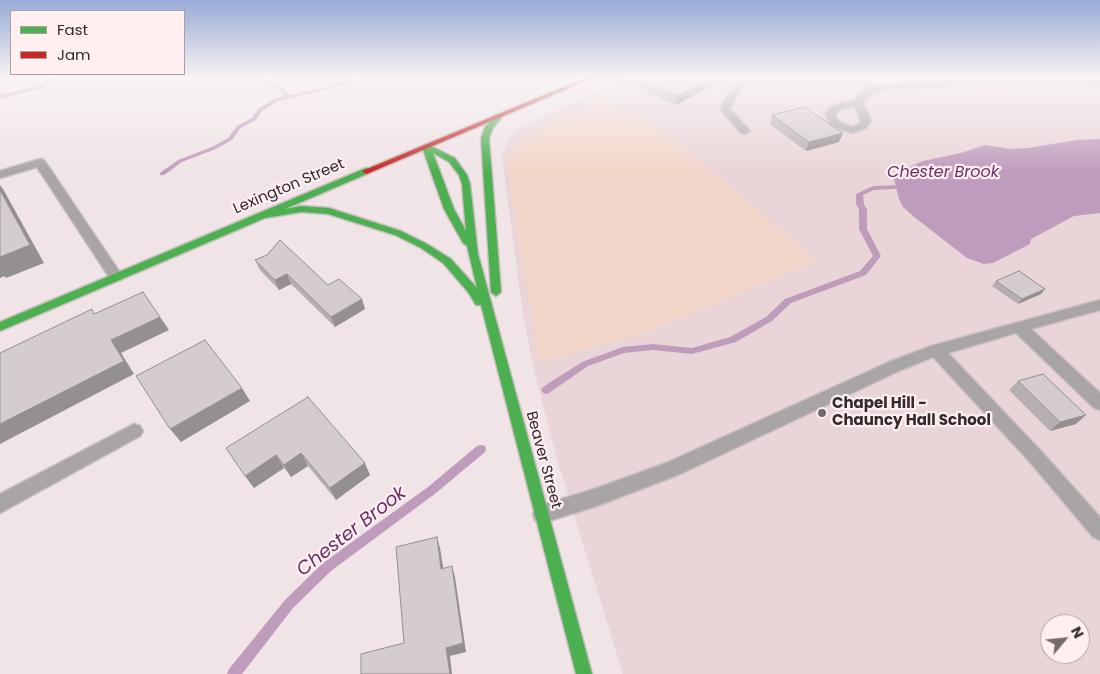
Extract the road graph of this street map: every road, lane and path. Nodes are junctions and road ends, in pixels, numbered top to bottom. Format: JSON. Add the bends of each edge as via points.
{"nodes":[{"id":1,"x":515,"y":109,"type":"edge"},
{"id":2,"x":725,"y":109,"type":"edge"},
{"id":3,"x":499,"y":116,"type":"junction"},
{"id":4,"x":745,"y":131,"type":"dead end"},
{"id":5,"x":426,"y":147,"type":"junction"},
{"id":6,"x":0,"y":175,"type":"edge"},
{"id":7,"x":258,"y":216,"type":"junction"},
{"id":8,"x":473,"y":254,"type":"junction"},
{"id":9,"x":116,"y":277,"type":"junction"},
{"id":10,"x":1100,"y":305,"type":"edge"},
{"id":11,"x":490,"y":321,"type":"junction"},
{"id":12,"x":0,"y":327,"type":"edge"},
{"id":13,"x":1020,"y":328,"type":"junction"},
{"id":14,"x":936,"y":350,"type":"junction"},
{"id":15,"x":500,"y":359,"type":"junction"},
{"id":16,"x":1100,"y":403,"type":"edge"},
{"id":17,"x":134,"y":431,"type":"dead end"},
{"id":18,"x":0,"y":504,"type":"edge"},
{"id":19,"x":542,"y":514,"type":"junction"},
{"id":20,"x":1100,"y":531,"type":"edge"},
{"id":21,"x":584,"y":674,"type":"edge"}],
"edges":[{"from":1,"to":3,"type":"main road","name":"Lexington Street"},
{"from":2,"to":4,"type":"lane"},
{"from":3,"to":5,"type":"main road","name":"Lexington Street"},
{"from":3,"to":15,"type":"main road","via":[[489,127],[485,138]]},
{"from":5,"to":7,"type":"main road","name":"Lexington Street"},
{"from":5,"to":8,"type":"main road","name":"Beaver Street","via":[[449,209]]},
{"from":5,"to":8,"type":"main road","name":"Beaver Street","via":[[452,160],[462,175],[468,196]]},
{"from":6,"to":9,"type":"lane","via":[[40,162]]},
{"from":7,"to":9,"type":"main road","name":"Lexington Street"},
{"from":7,"to":11,"type":"main road","via":[[295,210],[329,211],[398,233],[447,262],[472,290]]},
{"from":8,"to":11,"type":"main road","name":"Beaver Street"},
{"from":9,"to":12,"type":"main road","name":"Lexington Street"},
{"from":10,"to":13,"type":"lane"},
{"from":11,"to":15,"type":"main road","name":"Beaver Street"},
{"from":13,"to":14,"type":"lane"},
{"from":13,"to":16,"type":"lane"},
{"from":14,"to":19,"type":"lane","via":[[694,460]]},
{"from":14,"to":20,"type":"lane"},
{"from":15,"to":19,"type":"main road","name":"Beaver Street"},
{"from":17,"to":18,"type":"lane"},
{"from":19,"to":21,"type":"main road","name":"Beaver Street"}]}
